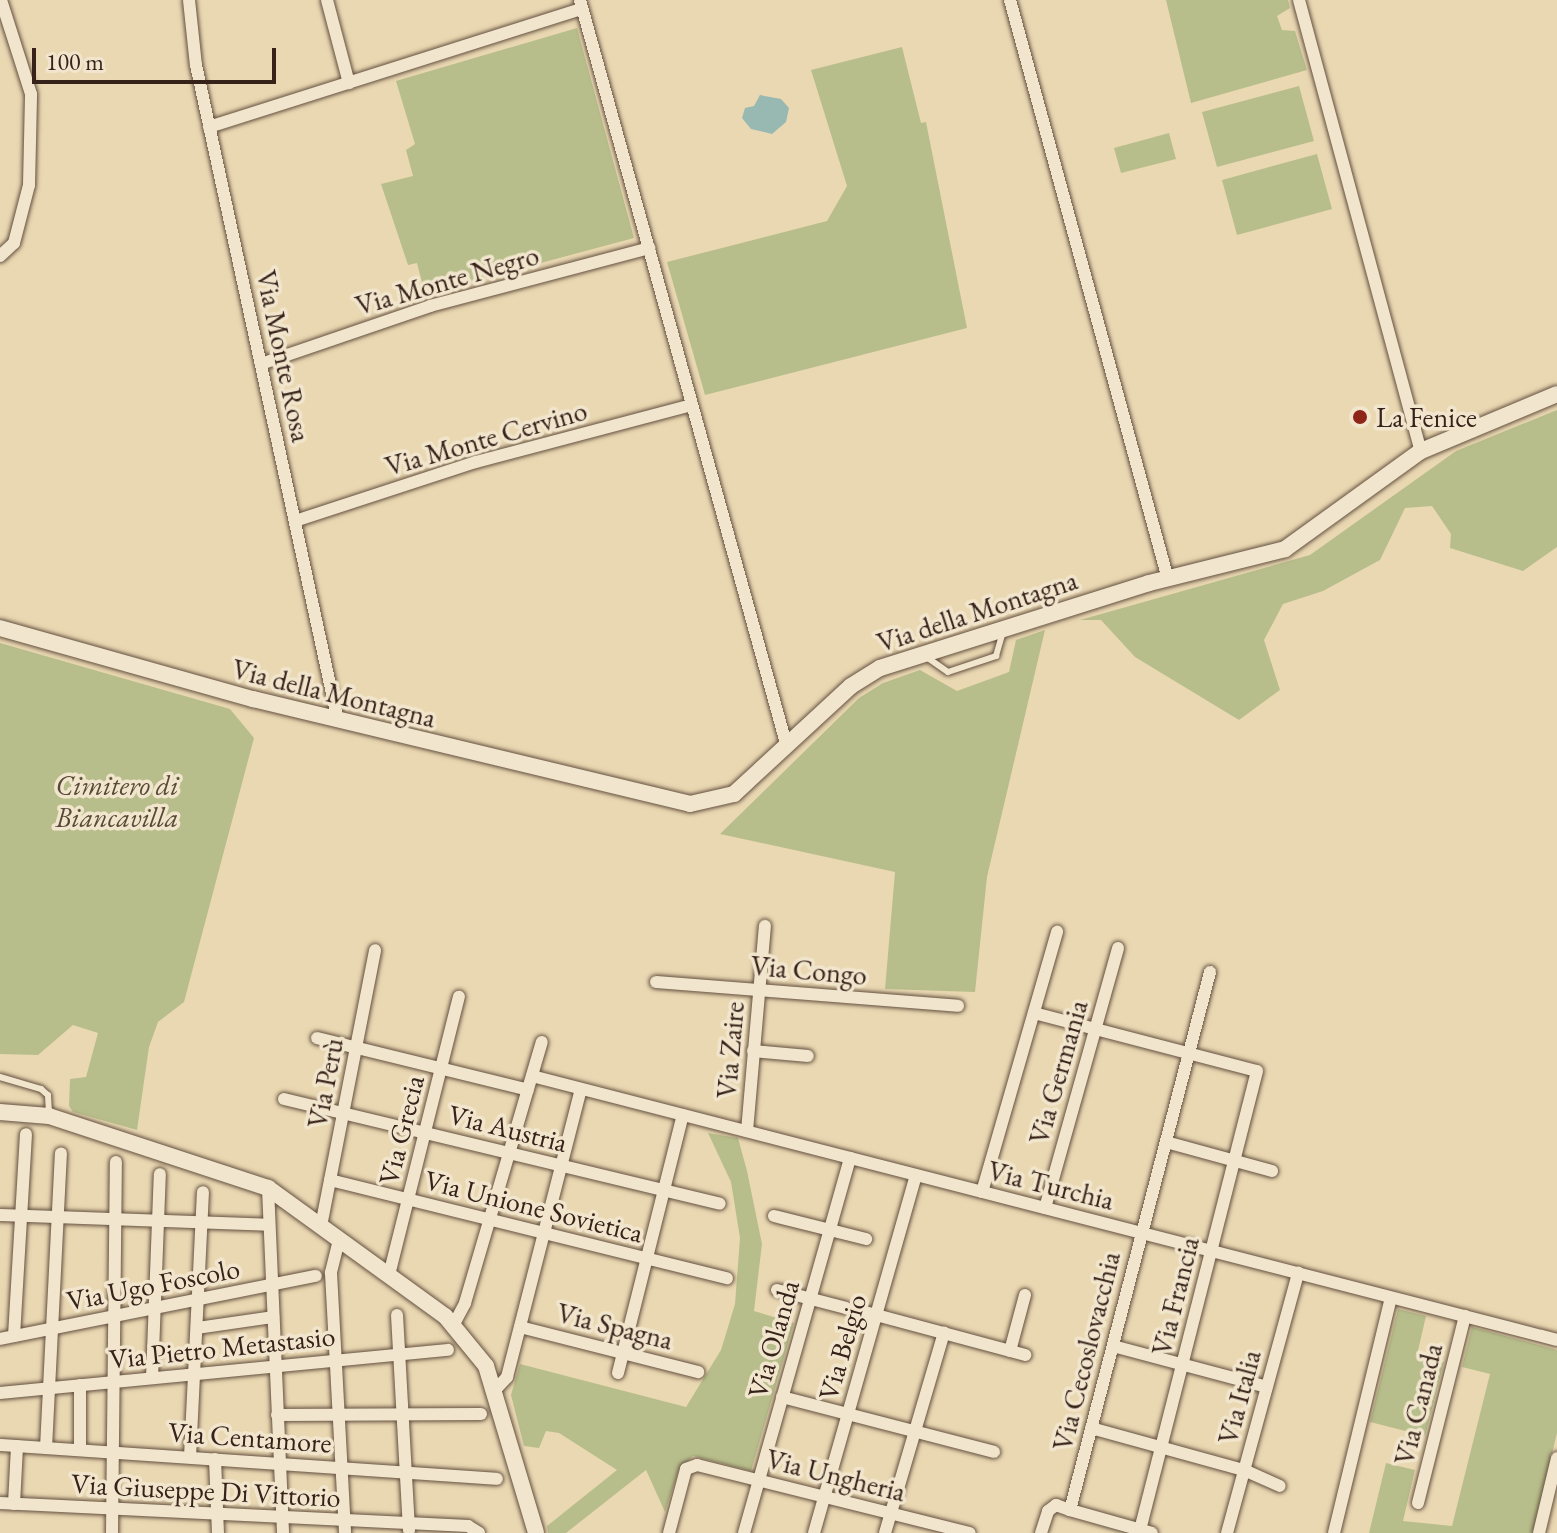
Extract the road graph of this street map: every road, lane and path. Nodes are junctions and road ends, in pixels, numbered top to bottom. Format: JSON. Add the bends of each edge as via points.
{"nodes":[{"id":1,"x":1,"y":0,"type":"edge"},
{"id":2,"x":189,"y":0,"type":"edge"},
{"id":3,"x":327,"y":0,"type":"edge"},
{"id":4,"x":1010,"y":0,"type":"edge"},
{"id":5,"x":1299,"y":0,"type":"edge"},
{"id":6,"x":581,"y":4,"type":"edge"},
{"id":7,"x":349,"y":83,"type":"junction"},
{"id":8,"x":209,"y":127,"type":"junction"},
{"id":9,"x":649,"y":248,"type":"junction"},
{"id":10,"x":0,"y":256,"type":"edge"},
{"id":11,"x":261,"y":364,"type":"junction"},
{"id":12,"x":1557,"y":394,"type":"edge"},
{"id":13,"x":692,"y":405,"type":"junction"},
{"id":14,"x":1421,"y":451,"type":"junction"},
{"id":15,"x":295,"y":521,"type":"junction"},
{"id":16,"x":1168,"y":579,"type":"junction"},
{"id":17,"x":0,"y":628,"type":"edge"},
{"id":18,"x":1003,"y":628,"type":"junction"},
{"id":19,"x":922,"y":654,"type":"junction"},
{"id":20,"x":338,"y":721,"type":"junction"},
{"id":21,"x":787,"y":747,"type":"junction"},
{"id":22,"x":765,"y":926,"type":"dead end"},
{"id":23,"x":1057,"y":932,"type":"dead end"},
{"id":24,"x":1118,"y":948,"type":"dead end"},
{"id":25,"x":375,"y":950,"type":"dead end"},
{"id":26,"x":1210,"y":972,"type":"dead end"},
{"id":27,"x":656,"y":982,"type":"dead end"},
{"id":28,"x":760,"y":990,"type":"junction"},
{"id":29,"x":459,"y":997,"type":"dead end"},
{"id":30,"x":958,"y":1006,"type":"dead end"},
{"id":31,"x":1034,"y":1013,"type":"junction"},
{"id":32,"x":1095,"y":1029,"type":"junction"},
{"id":33,"x":317,"y":1038,"type":"dead end"},
{"id":34,"x":542,"y":1042,"type":"dead end"},
{"id":35,"x":356,"y":1048,"type":"junction"},
{"id":36,"x":753,"y":1051,"type":"junction"},
{"id":37,"x":1189,"y":1053,"type":"junction"},
{"id":38,"x":808,"y":1056,"type":"dead end"},
{"id":39,"x":441,"y":1068,"type":"junction"},
{"id":40,"x":532,"y":1076,"type":"junction"},
{"id":41,"x":0,"y":1077,"type":"edge"},
{"id":42,"x":581,"y":1089,"type":"junction"},
{"id":43,"x":528,"y":1090,"type":"junction"},
{"id":44,"x":284,"y":1099,"type":"dead end"},
{"id":45,"x":0,"y":1112,"type":"edge"},
{"id":46,"x":343,"y":1113,"type":"junction"},
{"id":47,"x":683,"y":1115,"type":"junction"},
{"id":48,"x":49,"y":1116,"type":"junction"},
{"id":49,"x":747,"y":1131,"type":"junction"},
{"id":50,"x":425,"y":1133,"type":"junction"},
{"id":51,"x":26,"y":1134,"type":"dead end"},
{"id":52,"x":1166,"y":1142,"type":"junction"},
{"id":53,"x":61,"y":1153,"type":"dead end"},
{"id":54,"x":510,"y":1153,"type":"junction"},
{"id":55,"x":850,"y":1158,"type":"junction"},
{"id":56,"x":1234,"y":1160,"type":"junction"},
{"id":57,"x":116,"y":1162,"type":"dead end"},
{"id":58,"x":561,"y":1166,"type":"junction"},
{"id":59,"x":1272,"y":1171,"type":"dead end"},
{"id":60,"x":160,"y":1174,"type":"dead end"},
{"id":61,"x":916,"y":1175,"type":"junction"},
{"id":62,"x":330,"y":1180,"type":"junction"},
{"id":63,"x":268,"y":1188,"type":"junction"},
{"id":64,"x":664,"y":1190,"type":"junction"},
{"id":65,"x":203,"y":1192,"type":"dead end"},
{"id":66,"x":982,"y":1192,"type":"junction"},
{"id":67,"x":408,"y":1199,"type":"junction"},
{"id":68,"x":720,"y":1204,"type":"dead end"},
{"id":69,"x":1045,"y":1208,"type":"junction"},
{"id":70,"x":0,"y":1215,"type":"edge"},
{"id":71,"x":21,"y":1215,"type":"junction"},
{"id":72,"x":774,"y":1216,"type":"dead end"},
{"id":73,"x":57,"y":1217,"type":"junction"},
{"id":74,"x":115,"y":1219,"type":"junction"},
{"id":75,"x":490,"y":1220,"type":"junction"},
{"id":76,"x":159,"y":1221,"type":"junction"},
{"id":77,"x":202,"y":1222,"type":"junction"},
{"id":78,"x":269,"y":1225,"type":"junction"},
{"id":79,"x":321,"y":1226,"type":"junction"},
{"id":80,"x":829,"y":1230,"type":"junction"},
{"id":81,"x":544,"y":1233,"type":"junction"},
{"id":82,"x":1142,"y":1233,"type":"junction"},
{"id":83,"x":866,"y":1239,"type":"dead end"},
{"id":84,"x":339,"y":1240,"type":"junction"},
{"id":85,"x":1211,"y":1251,"type":"junction"},
{"id":86,"x":647,"y":1258,"type":"junction"},
{"id":87,"x":1298,"y":1273,"type":"junction"},
{"id":88,"x":389,"y":1275,"type":"junction"},
{"id":89,"x":316,"y":1276,"type":"dead end"},
{"id":90,"x":727,"y":1278,"type":"dead end"},
{"id":91,"x":271,"y":1285,"type":"junction"},
{"id":92,"x":777,"y":1290,"type":"dead end"},
{"id":93,"x":1025,"y":1295,"type":"dead end"},
{"id":94,"x":810,"y":1298,"type":"junction"},
{"id":95,"x":1391,"y":1298,"type":"junction"},
{"id":96,"x":198,"y":1299,"type":"junction"},
{"id":97,"x":155,"y":1308,"type":"junction"},
{"id":98,"x":846,"y":1308,"type":"dead end"},
{"id":99,"x":871,"y":1314,"type":"junction"},
{"id":100,"x":397,"y":1315,"type":"dead end"},
{"id":101,"x":113,"y":1316,"type":"junction"},
{"id":102,"x":1465,"y":1316,"type":"junction"},
{"id":103,"x":273,"y":1317,"type":"junction"},
{"id":104,"x":454,"y":1324,"type":"junction"},
{"id":105,"x":520,"y":1327,"type":"junction"},
{"id":106,"x":197,"y":1328,"type":"junction"},
{"id":107,"x":51,"y":1329,"type":"junction"},
{"id":108,"x":944,"y":1332,"type":"junction"},
{"id":109,"x":14,"y":1336,"type":"junction"},
{"id":110,"x":0,"y":1339,"type":"edge"},
{"id":111,"x":1557,"y":1340,"type":"edge"},
{"id":112,"x":1113,"y":1346,"type":"junction"},
{"id":113,"x":448,"y":1350,"type":"dead end"},
{"id":114,"x":1010,"y":1351,"type":"junction"},
{"id":115,"x":623,"y":1353,"type":"junction"},
{"id":116,"x":401,"y":1354,"type":"junction"},
{"id":117,"x":1025,"y":1355,"type":"dead end"},
{"id":118,"x":337,"y":1360,"type":"junction"},
{"id":119,"x":1182,"y":1364,"type":"junction"},
{"id":120,"x":275,"y":1366,"type":"junction"},
{"id":121,"x":698,"y":1372,"type":"dead end"},
{"id":122,"x":618,"y":1373,"type":"dead end"},
{"id":123,"x":195,"y":1374,"type":"junction"},
{"id":124,"x":152,"y":1378,"type":"junction"},
{"id":125,"x":111,"y":1382,"type":"junction"},
{"id":126,"x":80,"y":1385,"type":"junction"},
{"id":127,"x":1267,"y":1387,"type":"junction"},
{"id":128,"x":48,"y":1388,"type":"junction"},
{"id":129,"x":495,"y":1390,"type":"junction"},
{"id":130,"x":0,"y":1393,"type":"edge"},
{"id":131,"x":782,"y":1397,"type":"junction"},
{"id":132,"x":848,"y":1413,"type":"junction"},
{"id":133,"x":340,"y":1414,"type":"junction"},
{"id":134,"x":404,"y":1414,"type":"junction"},
{"id":135,"x":481,"y":1414,"type":"dead end"},
{"id":136,"x":277,"y":1415,"type":"junction"},
{"id":137,"x":1091,"y":1428,"type":"junction"},
{"id":138,"x":915,"y":1430,"type":"junction"},
{"id":139,"x":0,"y":1445,"type":"edge"},
{"id":140,"x":17,"y":1446,"type":"junction"},
{"id":141,"x":1161,"y":1447,"type":"junction"},
{"id":142,"x":46,"y":1448,"type":"junction"},
{"id":143,"x":80,"y":1449,"type":"junction"},
{"id":144,"x":110,"y":1451,"type":"junction"},
{"id":145,"x":994,"y":1452,"type":"dead end"},
{"id":146,"x":190,"y":1457,"type":"junction"},
{"id":147,"x":215,"y":1459,"type":"junction"},
{"id":148,"x":1557,"y":1459,"type":"edge"},
{"id":149,"x":279,"y":1463,"type":"junction"},
{"id":150,"x":342,"y":1467,"type":"junction"},
{"id":151,"x":1244,"y":1470,"type":"junction"},
{"id":152,"x":408,"y":1472,"type":"junction"},
{"id":153,"x":497,"y":1479,"type":"dead end"},
{"id":154,"x":758,"y":1480,"type":"junction"},
{"id":155,"x":1280,"y":1486,"type":"dead end"},
{"id":156,"x":824,"y":1497,"type":"junction"},
{"id":157,"x":0,"y":1503,"type":"edge"},
{"id":158,"x":1418,"y":1503,"type":"dead end"},
{"id":159,"x":14,"y":1504,"type":"junction"},
{"id":160,"x":109,"y":1509,"type":"junction"},
{"id":161,"x":1070,"y":1510,"type":"junction"},
{"id":162,"x":891,"y":1513,"type":"junction"},
{"id":163,"x":217,"y":1515,"type":"junction"},
{"id":164,"x":282,"y":1518,"type":"junction"},
{"id":165,"x":345,"y":1527,"type":"edge"},
{"id":166,"x":410,"y":1529,"type":"edge"},
{"id":167,"x":1144,"y":1532,"type":"edge"},
{"id":168,"x":112,"y":1533,"type":"edge"},
{"id":169,"x":218,"y":1533,"type":"edge"},
{"id":170,"x":283,"y":1533,"type":"edge"},
{"id":171,"x":479,"y":1533,"type":"edge"},
{"id":172,"x":536,"y":1533,"type":"edge"},
{"id":173,"x":669,"y":1533,"type":"edge"},
{"id":174,"x":744,"y":1533,"type":"edge"},
{"id":175,"x":814,"y":1533,"type":"edge"},
{"id":176,"x":885,"y":1533,"type":"edge"},
{"id":177,"x":966,"y":1533,"type":"edge"},
{"id":178,"x":1041,"y":1533,"type":"edge"},
{"id":179,"x":1227,"y":1533,"type":"edge"},
{"id":180,"x":1334,"y":1533,"type":"edge"},
{"id":181,"x":1539,"y":1533,"type":"edge"}],
"edges":[{"from":1,"to":10,"type":"street","via":[[31,94],[29,185],[14,243]]},
{"from":2,"to":8,"type":"street","name":"Via Monte Rosa"},
{"from":3,"to":7,"type":"street"},
{"from":4,"to":16,"type":"street"},
{"from":5,"to":14,"type":"street"},
{"from":6,"to":7,"type":"street"},
{"from":6,"to":9,"type":"street"},
{"from":7,"to":8,"type":"street"},
{"from":8,"to":11,"type":"street","name":"Via Monte Rosa"},
{"from":9,"to":11,"type":"street","name":"Via Monte Negro","via":[[430,306]]},
{"from":9,"to":13,"type":"street"},
{"from":11,"to":15,"type":"street","name":"Via Monte Rosa"},
{"from":12,"to":14,"type":"street","name":"Via della Montagna"},
{"from":13,"to":15,"type":"street","name":"Via Monte Cervino","via":[[476,462]]},
{"from":13,"to":21,"type":"street"},
{"from":14,"to":16,"type":"street","name":"Via della Montagna","via":[[1285,549]]},
{"from":15,"to":20,"type":"street","name":"Via Monte Rosa"},
{"from":16,"to":18,"type":"street","name":"Via della Montagna"},
{"from":17,"to":20,"type":"street","name":"Via della Montagna"},
{"from":18,"to":19,"type":"street","name":"Via della Montagna"},
{"from":18,"to":19,"type":"lane","via":[[996,656],[948,672]]},
{"from":19,"to":21,"type":"street","name":"Via della Montagna","via":[[880,668],[851,686]]},
{"from":20,"to":21,"type":"street","name":"Via della Montagna","via":[[690,804],[734,794]]},
{"from":22,"to":28,"type":"street","name":"Via Zaire"},
{"from":23,"to":31,"type":"street"},
{"from":24,"to":32,"type":"street","name":"Via Germania"},
{"from":25,"to":35,"type":"street","name":"Via Perù"},
{"from":26,"to":37,"type":"street","name":"Via Cecoslovacchia"},
{"from":27,"to":28,"type":"street","name":"Via Congo"},
{"from":28,"to":30,"type":"street","name":"Via Congo"},
{"from":28,"to":36,"type":"street","name":"Via Zaire"},
{"from":29,"to":39,"type":"street","name":"Via Grecia"},
{"from":31,"to":32,"type":"street"},
{"from":31,"to":66,"type":"street"},
{"from":32,"to":37,"type":"street"},
{"from":32,"to":69,"type":"street","name":"Via Germania"},
{"from":33,"to":35,"type":"street"},
{"from":34,"to":40,"type":"street"},
{"from":35,"to":39,"type":"street"},
{"from":35,"to":46,"type":"street","name":"Via Perù"},
{"from":36,"to":38,"type":"street"},
{"from":36,"to":49,"type":"street","name":"Via Zaire"},
{"from":37,"to":52,"type":"street","name":"Via Cecoslovacchia"},
{"from":37,"to":56,"type":"street","name":"Via Francia","via":[[1257,1071]]},
{"from":39,"to":43,"type":"street"},
{"from":39,"to":50,"type":"street","name":"Via Grecia"},
{"from":40,"to":42,"type":"street","name":"Via Turchia"},
{"from":40,"to":43,"type":"street"},
{"from":41,"to":48,"type":"lane","via":[[41,1089],[48,1095]]},
{"from":42,"to":47,"type":"street","name":"Via Turchia"},
{"from":42,"to":58,"type":"street"},
{"from":43,"to":54,"type":"street"},
{"from":44,"to":46,"type":"street","name":"Via Austria"},
{"from":45,"to":48,"type":"street"},
{"from":46,"to":50,"type":"street","name":"Via Austria"},
{"from":46,"to":62,"type":"street","name":"Via Perù"},
{"from":47,"to":49,"type":"street","name":"Via Turchia"},
{"from":47,"to":64,"type":"street"},
{"from":48,"to":63,"type":"street"},
{"from":49,"to":55,"type":"street","name":"Via Turchia"},
{"from":50,"to":54,"type":"street","name":"Via Austria"},
{"from":50,"to":67,"type":"street","name":"Via Grecia"},
{"from":51,"to":71,"type":"street"},
{"from":52,"to":56,"type":"street"},
{"from":52,"to":82,"type":"street","name":"Via Cecoslovacchia"},
{"from":53,"to":73,"type":"street"},
{"from":54,"to":58,"type":"street","name":"Via Austria"},
{"from":54,"to":75,"type":"street"},
{"from":55,"to":61,"type":"street","name":"Via Turchia"},
{"from":55,"to":80,"type":"street","name":"Via Olanda"},
{"from":56,"to":59,"type":"street"},
{"from":56,"to":85,"type":"street","name":"Via Francia"},
{"from":57,"to":74,"type":"street"},
{"from":58,"to":64,"type":"street","name":"Via Austria"},
{"from":58,"to":81,"type":"street"},
{"from":60,"to":76,"type":"street"},
{"from":61,"to":66,"type":"street","name":"Via Turchia"},
{"from":61,"to":99,"type":"street","name":"Via Belgio"},
{"from":62,"to":67,"type":"street","name":"Via Unione Sovietica"},
{"from":62,"to":79,"type":"street","name":"Via Perù"},
{"from":63,"to":78,"type":"street"},
{"from":63,"to":79,"type":"street"},
{"from":64,"to":68,"type":"street","name":"Via Austria"},
{"from":64,"to":86,"type":"street"},
{"from":65,"to":77,"type":"street"},
{"from":66,"to":69,"type":"street","name":"Via Turchia"},
{"from":67,"to":75,"type":"street","name":"Via Unione Sovietica"},
{"from":67,"to":88,"type":"street","name":"Via Grecia"},
{"from":69,"to":82,"type":"street","name":"Via Turchia"},
{"from":70,"to":71,"type":"street"},
{"from":71,"to":73,"type":"street"},
{"from":71,"to":109,"type":"street"},
{"from":72,"to":80,"type":"street"},
{"from":73,"to":74,"type":"street"},
{"from":73,"to":107,"type":"street"},
{"from":74,"to":76,"type":"street"},
{"from":74,"to":101,"type":"street"},
{"from":75,"to":81,"type":"street","name":"Via Unione Sovietica"},
{"from":75,"to":104,"type":"street"},
{"from":76,"to":77,"type":"street"},
{"from":76,"to":97,"type":"street"},
{"from":77,"to":78,"type":"street"},
{"from":77,"to":96,"type":"street"},
{"from":78,"to":91,"type":"street"},
{"from":79,"to":84,"type":"street"},
{"from":80,"to":83,"type":"street"},
{"from":80,"to":94,"type":"street","name":"Via Olanda"},
{"from":81,"to":86,"type":"street","name":"Via Unione Sovietica"},
{"from":81,"to":105,"type":"street"},
{"from":82,"to":85,"type":"street","name":"Via Turchia"},
{"from":82,"to":112,"type":"street","name":"Via Cecoslovacchia"},
{"from":84,"to":88,"type":"street"},
{"from":84,"to":118,"type":"street","via":[[331,1262]]},
{"from":85,"to":87,"type":"street","name":"Via Turchia"},
{"from":85,"to":119,"type":"street","name":"Via Francia"},
{"from":86,"to":90,"type":"street","name":"Via Unione Sovietica"},
{"from":86,"to":115,"type":"street"},
{"from":87,"to":95,"type":"street","name":"Via Turchia"},
{"from":87,"to":127,"type":"street","name":"Via Italia"},
{"from":88,"to":104,"type":"street"},
{"from":89,"to":91,"type":"street","name":"Via Ugo Foscolo"},
{"from":91,"to":96,"type":"street","name":"Via Ugo Foscolo"},
{"from":91,"to":103,"type":"street"},
{"from":92,"to":94,"type":"street"},
{"from":93,"to":114,"type":"street"},
{"from":94,"to":98,"type":"street"},
{"from":94,"to":131,"type":"street","name":"Via Olanda"},
{"from":95,"to":102,"type":"street","name":"Via Turchia"},
{"from":95,"to":180,"type":"street"},
{"from":96,"to":97,"type":"street","name":"Via Ugo Foscolo"},
{"from":96,"to":106,"type":"street"},
{"from":97,"to":101,"type":"street","name":"Via Ugo Foscolo"},
{"from":97,"to":124,"type":"street"},
{"from":99,"to":108,"type":"street"},
{"from":99,"to":132,"type":"street","name":"Via Belgio"},
{"from":100,"to":116,"type":"street"},
{"from":101,"to":107,"type":"street","name":"Via Ugo Foscolo"},
{"from":101,"to":125,"type":"street"},
{"from":102,"to":111,"type":"street","name":"Via Turchia"},
{"from":102,"to":158,"type":"street","name":"Via Canada"},
{"from":103,"to":106,"type":"street"},
{"from":103,"to":120,"type":"street"},
{"from":104,"to":129,"type":"street","via":[[475,1347]]},
{"from":105,"to":115,"type":"street","name":"Via Spagna"},
{"from":105,"to":129,"type":"street","via":[[507,1377]]},
{"from":106,"to":123,"type":"street"},
{"from":107,"to":109,"type":"street","name":"Via Ugo Foscolo"},
{"from":107,"to":128,"type":"street"},
{"from":108,"to":114,"type":"street"},
{"from":108,"to":138,"type":"street"},
{"from":109,"to":110,"type":"street","name":"Via Ugo Foscolo"},
{"from":112,"to":119,"type":"street"},
{"from":112,"to":137,"type":"street","name":"Via Cecoslovacchia"},
{"from":113,"to":116,"type":"street","name":"Via Pietro Metastasio"},
{"from":114,"to":117,"type":"street"},
{"from":115,"to":121,"type":"street","name":"Via Spagna"},
{"from":115,"to":122,"type":"street"},
{"from":116,"to":118,"type":"street","name":"Via Pietro Metastasio"},
{"from":116,"to":134,"type":"street"},
{"from":118,"to":120,"type":"street","name":"Via Pietro Metastasio"},
{"from":118,"to":133,"type":"street"},
{"from":119,"to":127,"type":"street"},
{"from":119,"to":141,"type":"street","name":"Via Francia"},
{"from":120,"to":123,"type":"street","name":"Via Pietro Metastasio"},
{"from":120,"to":136,"type":"street"},
{"from":123,"to":124,"type":"street","name":"Via Pietro Metastasio"},
{"from":123,"to":146,"type":"street"},
{"from":124,"to":125,"type":"street","name":"Via Pietro Metastasio"},
{"from":125,"to":126,"type":"street","name":"Via Pietro Metastasio"},
{"from":125,"to":144,"type":"street"},
{"from":126,"to":128,"type":"street","name":"Via Pietro Metastasio"},
{"from":126,"to":143,"type":"street"},
{"from":127,"to":151,"type":"street","name":"Via Italia"},
{"from":128,"to":130,"type":"street","name":"Via Pietro Metastasio"},
{"from":128,"to":142,"type":"street"},
{"from":129,"to":172,"type":"street"},
{"from":131,"to":132,"type":"street"},
{"from":131,"to":154,"type":"street","name":"Via Olanda"},
{"from":132,"to":138,"type":"street"},
{"from":132,"to":156,"type":"street","name":"Via Belgio"},
{"from":133,"to":134,"type":"street"},
{"from":133,"to":136,"type":"street"},
{"from":133,"to":150,"type":"street"},
{"from":134,"to":135,"type":"street"},
{"from":134,"to":152,"type":"street"},
{"from":136,"to":149,"type":"street"},
{"from":137,"to":141,"type":"street"},
{"from":137,"to":161,"type":"street","name":"Via Cecoslovacchia"},
{"from":138,"to":145,"type":"street"},
{"from":138,"to":162,"type":"street"},
{"from":139,"to":140,"type":"street","name":"Via Centamore"},
{"from":140,"to":142,"type":"street","name":"Via Centamore"},
{"from":140,"to":159,"type":"street"},
{"from":141,"to":151,"type":"street"},
{"from":141,"to":167,"type":"street","name":"Via Francia"},
{"from":142,"to":143,"type":"street","name":"Via Centamore"},
{"from":143,"to":144,"type":"street","name":"Via Centamore"},
{"from":144,"to":146,"type":"street","name":"Via Centamore"},
{"from":144,"to":160,"type":"street"},
{"from":146,"to":147,"type":"street","name":"Via Centamore"},
{"from":147,"to":149,"type":"street","name":"Via Centamore"},
{"from":147,"to":163,"type":"street"},
{"from":148,"to":181,"type":"street"},
{"from":149,"to":150,"type":"street","name":"Via Centamore"},
{"from":149,"to":164,"type":"street"},
{"from":150,"to":152,"type":"street","name":"Via Centamore"},
{"from":150,"to":165,"type":"street"},
{"from":151,"to":155,"type":"street"},
{"from":151,"to":179,"type":"street","name":"Via Italia"},
{"from":152,"to":153,"type":"street","name":"Via Centamore"},
{"from":152,"to":166,"type":"street"},
{"from":154,"to":156,"type":"street","name":"Via Ungheria"},
{"from":154,"to":173,"type":"street","name":"Via Ungheria","via":[[691,1465]]},
{"from":154,"to":174,"type":"street","name":"Via Olanda"},
{"from":156,"to":162,"type":"street","name":"Via Ungheria"},
{"from":156,"to":175,"type":"street","name":"Via Belgio"},
{"from":157,"to":159,"type":"street","name":"Via Giuseppe Di Vittorio"},
{"from":159,"to":160,"type":"street","name":"Via Giuseppe Di Vittorio"},
{"from":160,"to":163,"type":"street","name":"Via Giuseppe Di Vittorio"},
{"from":160,"to":168,"type":"street"},
{"from":161,"to":167,"type":"street"},
{"from":161,"to":178,"type":"street","via":[[1056,1505],[1048,1511]]},
{"from":162,"to":176,"type":"street"},
{"from":162,"to":177,"type":"street","name":"Via Ungheria"},
{"from":163,"to":164,"type":"street","name":"Via Giuseppe Di Vittorio"},
{"from":163,"to":169,"type":"street"},
{"from":164,"to":165,"type":"street","name":"Via Giuseppe Di Vittorio"},
{"from":164,"to":170,"type":"street"},
{"from":165,"to":166,"type":"street","name":"Via Giuseppe Di Vittorio"},
{"from":166,"to":171,"type":"street","name":"Via Giuseppe Di Vittorio","via":[[468,1526]]}]}
